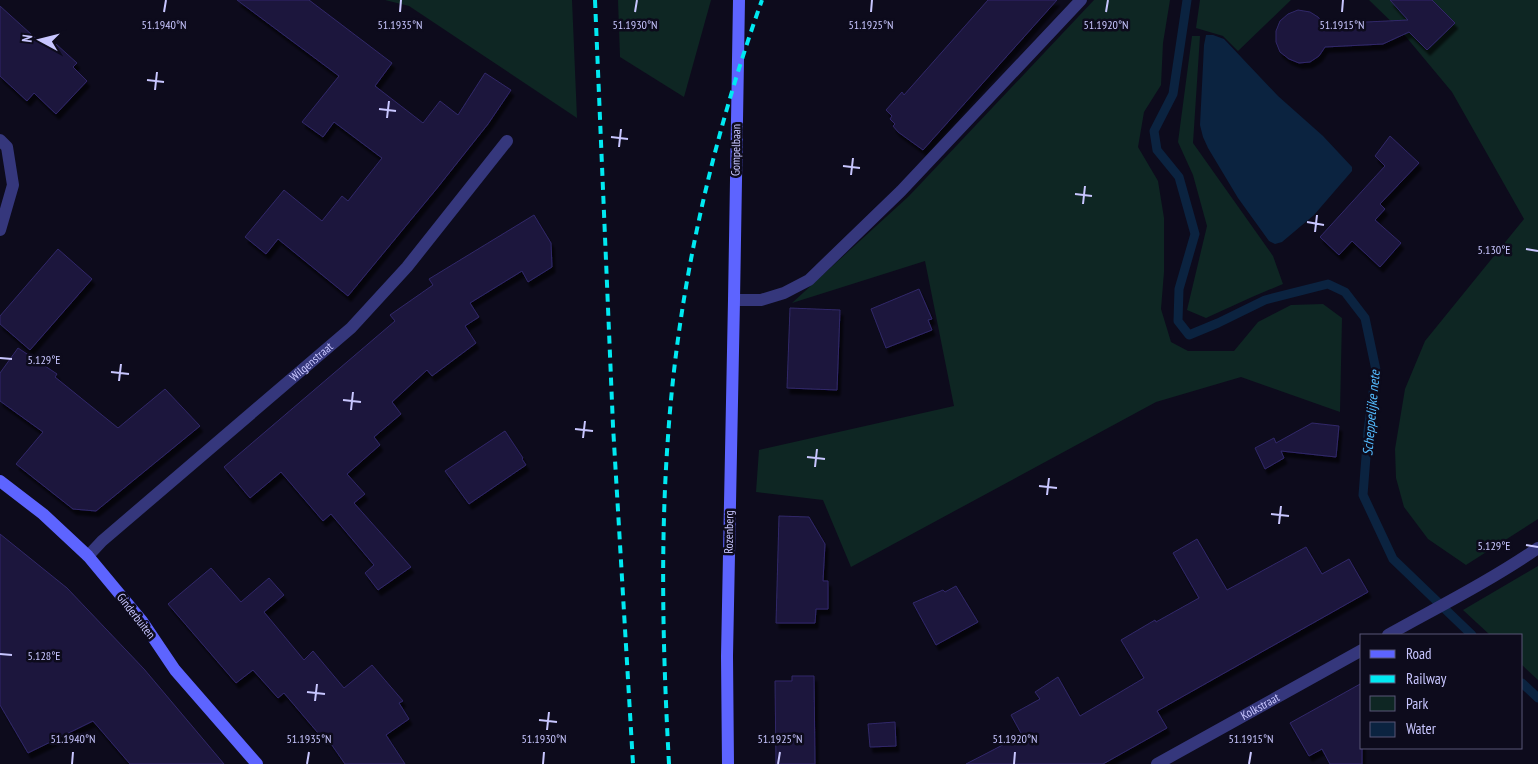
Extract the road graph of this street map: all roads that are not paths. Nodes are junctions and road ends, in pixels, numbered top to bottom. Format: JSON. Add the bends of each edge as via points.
{"nodes":[{"id":1,"x":739,"y":0,"type":"edge"},
{"id":2,"x":1081,"y":0,"type":"edge"},
{"id":3,"x":0,"y":140,"type":"edge"},
{"id":4,"x":507,"y":141,"type":"dead end"},
{"id":5,"x":0,"y":230,"type":"edge"},
{"id":6,"x":734,"y":300,"type":"junction"},
{"id":7,"x":0,"y":481,"type":"edge"},
{"id":8,"x":1538,"y":548,"type":"edge"},
{"id":9,"x":88,"y":556,"type":"junction"},
{"id":10,"x":1390,"y":634,"type":"edge"},
{"id":11,"x":1360,"y":651,"type":"edge"},
{"id":12,"x":258,"y":764,"type":"edge"},
{"id":13,"x":728,"y":764,"type":"edge"},
{"id":14,"x":1157,"y":764,"type":"edge"}],
"edges":[{"from":1,"to":6,"type":"street","name":"Gompelbaan"},
{"from":2,"to":6,"type":"street","via":[[901,191],[809,280],[761,300]]},
{"from":3,"to":5,"type":"street","via":[[7,147],[14,185]]},
{"from":4,"to":9,"type":"street","name":"Wilgenstraat","via":[[408,267],[350,328]]},
{"from":6,"to":13,"type":"street","name":"Rozenberg","via":[[727,646]]},
{"from":7,"to":9,"type":"street","name":"Ginderbuiten","via":[[43,514]]},
{"from":8,"to":10,"type":"street","via":[[1503,572]]},
{"from":9,"to":12,"type":"street","name":"Ginderbuiten","via":[[142,621],[175,670]]},
{"from":11,"to":14,"type":"street","name":"Kolkstraat"}]}
